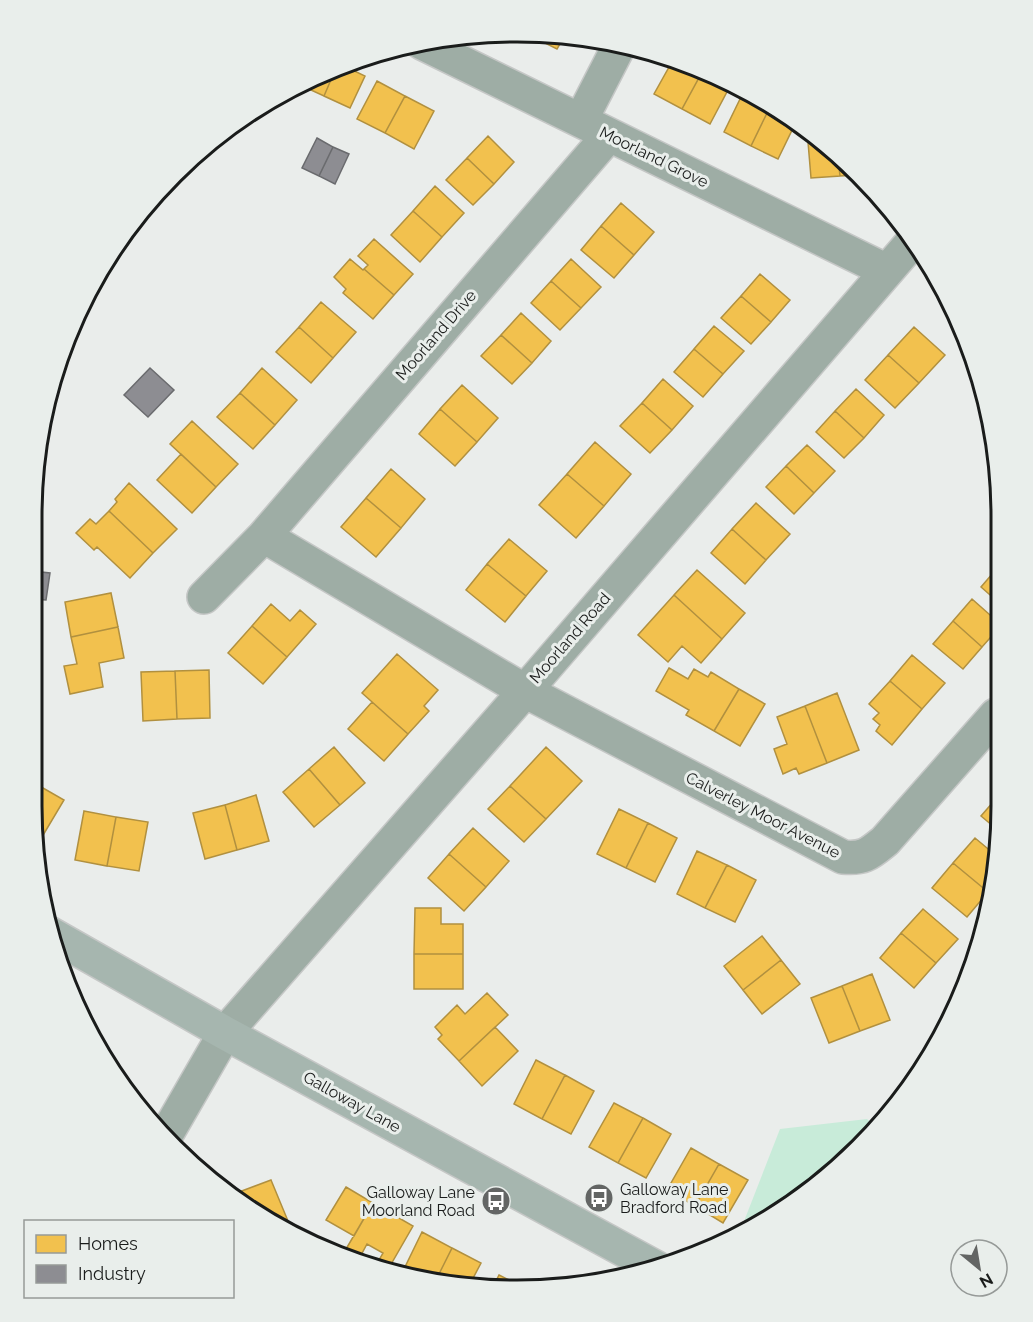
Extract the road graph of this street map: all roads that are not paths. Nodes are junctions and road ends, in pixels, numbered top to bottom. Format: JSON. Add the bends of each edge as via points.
{"nodes":[{"id":1,"x":435,"y":49,"type":"edge"},
{"id":2,"x":617,"y":53,"type":"edge"},
{"id":3,"x":595,"y":127,"type":"junction"},
{"id":4,"x":907,"y":248,"type":"edge"},
{"id":5,"x":887,"y":271,"type":"junction"},
{"id":6,"x":264,"y":536,"type":"junction"},
{"id":7,"x":204,"y":597,"type":"dead end"},
{"id":8,"x":525,"y":691,"type":"junction"},
{"id":9,"x":991,"y":721,"type":"edge"},
{"id":10,"x":62,"y":940,"type":"edge"},
{"id":11,"x":225,"y":1033,"type":"junction"},
{"id":12,"x":170,"y":1129,"type":"edge"},
{"id":13,"x":646,"y":1262,"type":"edge"}],
"edges":[{"from":1,"to":3,"type":"street","name":"Moorland Grove"},
{"from":2,"to":3,"type":"street","name":"Moorland Drive"},
{"from":3,"to":5,"type":"street","name":"Moorland Grove"},
{"from":3,"to":6,"type":"street","name":"Moorland Drive"},
{"from":4,"to":5,"type":"street","name":"Moorland Road"},
{"from":5,"to":8,"type":"street","name":"Moorland Road"},
{"from":6,"to":7,"type":"street","name":"Moorland Drive"},
{"from":6,"to":8,"type":"street"},
{"from":8,"to":9,"type":"street","name":"Calverley Moor Avenue","via":[[843,857],[857,858],[885,841]]},
{"from":8,"to":11,"type":"street","name":"Moorland Road"},
{"from":10,"to":11,"type":"main road","name":"Galloway Lane"},
{"from":11,"to":12,"type":"street","name":"Moorland Road"},
{"from":11,"to":13,"type":"main road","name":"Galloway Lane"}]}
